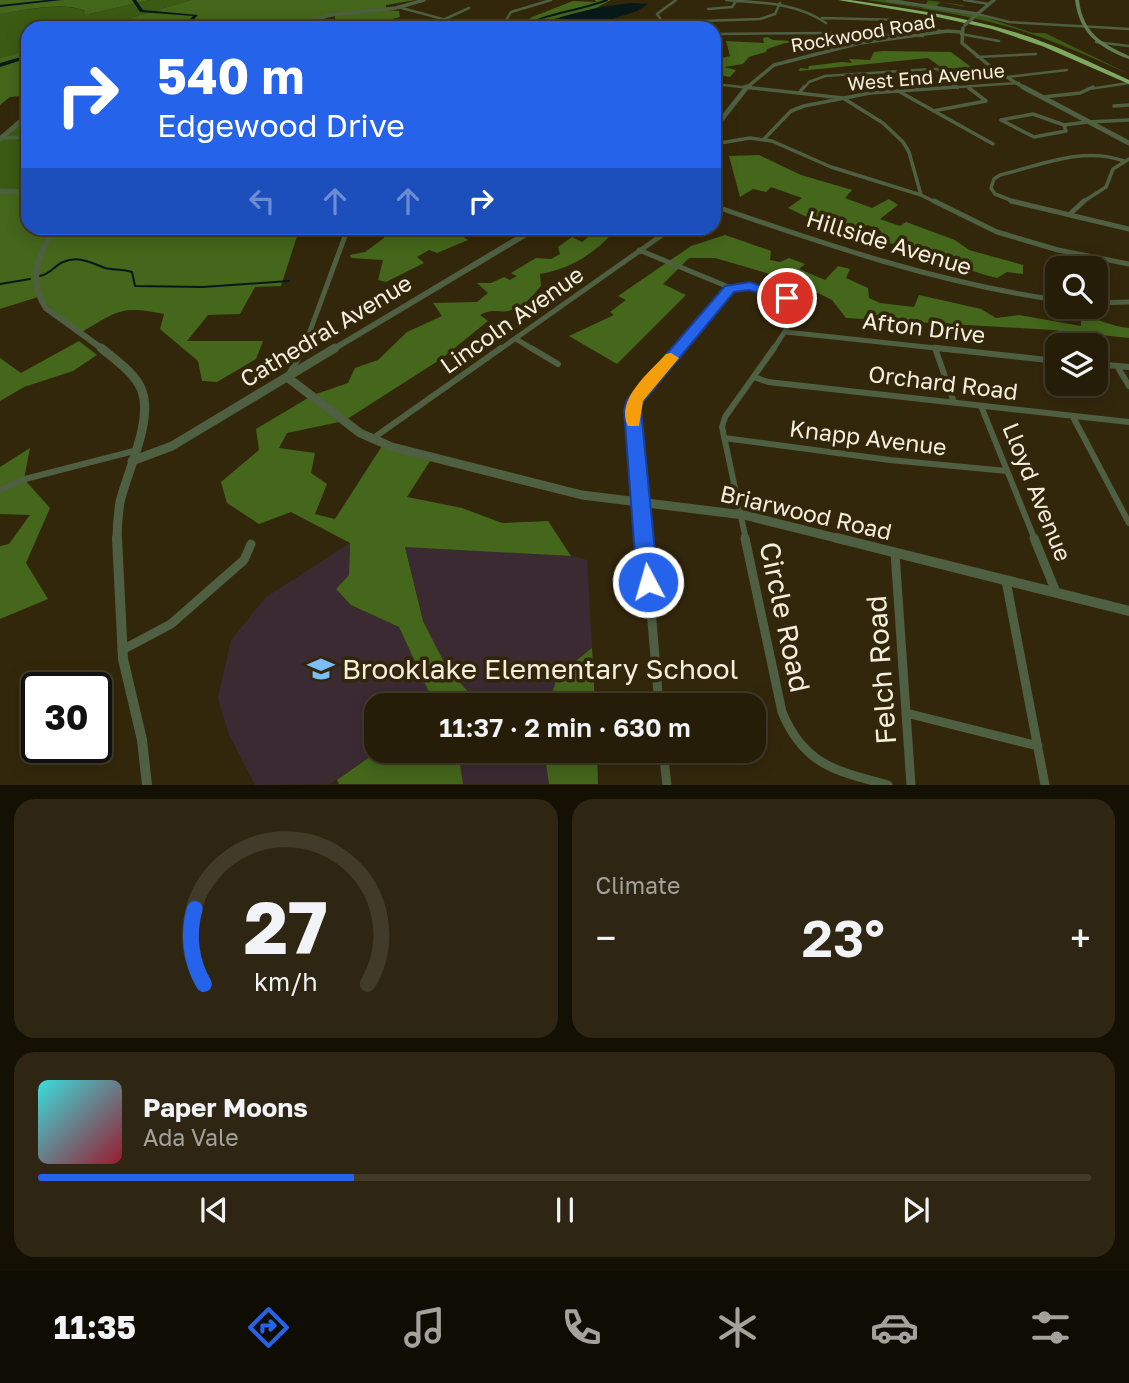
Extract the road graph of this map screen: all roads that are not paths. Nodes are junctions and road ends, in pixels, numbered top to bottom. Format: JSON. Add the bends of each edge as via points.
{"nodes":[{"id":1,"x":424,"y":0,"type":"edge"},
{"id":2,"x":551,"y":0,"type":"edge"},
{"id":3,"x":676,"y":0,"type":"edge"},
{"id":4,"x":726,"y":0,"type":"edge"},
{"id":5,"x":840,"y":0,"type":"edge"},
{"id":6,"x":856,"y":0,"type":"edge"},
{"id":7,"x":887,"y":0,"type":"edge"},
{"id":8,"x":964,"y":0,"type":"edge"},
{"id":9,"x":994,"y":0,"type":"edge"},
{"id":10,"x":1077,"y":0,"type":"edge"},
{"id":11,"x":736,"y":1,"type":"edge"},
{"id":12,"x":780,"y":3,"type":"junction"},
{"id":13,"x":989,"y":4,"type":"junction"},
{"id":14,"x":398,"y":8,"type":"junction"},
{"id":15,"x":469,"y":8,"type":"dead end"},
{"id":16,"x":708,"y":9,"type":"dead end"},
{"id":17,"x":976,"y":15,"type":"junction"},
{"id":18,"x":822,"y":18,"type":"junction"},
{"id":19,"x":444,"y":20,"type":"junction"},
{"id":20,"x":310,"y":21,"type":"edge"},
{"id":21,"x":448,"y":21,"type":"edge"},
{"id":22,"x":506,"y":21,"type":"edge"},
{"id":23,"x":661,"y":21,"type":"joint"},
{"id":24,"x":826,"y":23,"type":"dead end"},
{"id":25,"x":1083,"y":25,"type":"junction"},
{"id":26,"x":1129,"y":29,"type":"edge"},
{"id":27,"x":944,"y":32,"type":"junction"},
{"id":28,"x":961,"y":33,"type":"junction"},
{"id":29,"x":721,"y":34,"type":"edge"},
{"id":30,"x":919,"y":35,"type":"junction"},
{"id":31,"x":999,"y":41,"type":"dead end"},
{"id":32,"x":1096,"y":42,"type":"junction"},
{"id":33,"x":1129,"y":46,"type":"edge"},
{"id":34,"x":1036,"y":54,"type":"dead end"},
{"id":35,"x":977,"y":57,"type":"junction"},
{"id":36,"x":1129,"y":58,"type":"edge"},
{"id":37,"x":1067,"y":70,"type":"dead end"},
{"id":38,"x":1007,"y":77,"type":"junction"},
{"id":39,"x":1128,"y":81,"type":"edge"},
{"id":40,"x":1019,"y":83,"type":"junction"},
{"id":41,"x":721,"y":85,"type":"edge"},
{"id":42,"x":746,"y":87,"type":"junction"},
{"id":43,"x":968,"y":87,"type":"junction"},
{"id":44,"x":958,"y":88,"type":"junction"},
{"id":45,"x":900,"y":92,"type":"junction"},
{"id":46,"x":799,"y":93,"type":"junction"},
{"id":47,"x":1043,"y":97,"type":"junction"},
{"id":48,"x":843,"y":98,"type":"junction"},
{"id":49,"x":1129,"y":105,"type":"edge"},
{"id":50,"x":1114,"y":106,"type":"dead end"},
{"id":51,"x":933,"y":111,"type":"junction"},
{"id":52,"x":721,"y":120,"type":"edge"},
{"id":53,"x":1129,"y":120,"type":"edge"},
{"id":54,"x":21,"y":121,"type":"edge"},
{"id":55,"x":1088,"y":122,"type":"junction"},
{"id":56,"x":1064,"y":125,"type":"junction"},
{"id":57,"x":21,"y":137,"type":"edge"},
{"id":58,"x":1,"y":138,"type":"edge"},
{"id":59,"x":764,"y":139,"type":"junction"},
{"id":60,"x":721,"y":143,"type":"edge"},
{"id":61,"x":1129,"y":143,"type":"edge"},
{"id":62,"x":993,"y":144,"type":"dead end"},
{"id":63,"x":1127,"y":160,"type":"edge"},
{"id":64,"x":0,"y":191,"type":"edge"},
{"id":65,"x":21,"y":192,"type":"edge"},
{"id":66,"x":921,"y":195,"type":"junction"},
{"id":67,"x":721,"y":208,"type":"edge"},
{"id":68,"x":1071,"y":213,"type":"junction"},
{"id":69,"x":1129,"y":229,"type":"edge"},
{"id":70,"x":51,"y":235,"type":"edge"},
{"id":71,"x":346,"y":235,"type":"edge"},
{"id":72,"x":524,"y":235,"type":"edge"},
{"id":73,"x":662,"y":235,"type":"edge"},
{"id":74,"x":639,"y":250,"type":"junction"},
{"id":75,"x":1129,"y":264,"type":"edge"},
{"id":76,"x":731,"y":288,"type":"junction"},
{"id":77,"x":1045,"y":298,"type":"edge"},
{"id":78,"x":1129,"y":302,"type":"edge"},
{"id":79,"x":1108,"y":303,"type":"edge"},
{"id":80,"x":1061,"y":330,"type":"dead end"},
{"id":81,"x":786,"y":332,"type":"junction"},
{"id":82,"x":1063,"y":333,"type":"edge"},
{"id":83,"x":516,"y":340,"type":"junction"},
{"id":84,"x":935,"y":347,"type":"junction"},
{"id":85,"x":1045,"y":360,"type":"edge"},
{"id":86,"x":558,"y":364,"type":"dead end"},
{"id":87,"x":1108,"y":365,"type":"edge"},
{"id":88,"x":1116,"y":366,"type":"junction"},
{"id":89,"x":1129,"y":367,"type":"edge"},
{"id":90,"x":286,"y":377,"type":"junction"},
{"id":91,"x":754,"y":377,"type":"junction"},
{"id":92,"x":1129,"y":386,"type":"edge"},
{"id":93,"x":954,"y":402,"type":"junction"},
{"id":94,"x":981,"y":406,"type":"junction"},
{"id":95,"x":1073,"y":417,"type":"junction"},
{"id":96,"x":1129,"y":422,"type":"edge"},
{"id":97,"x":724,"y":438,"type":"junction"},
{"id":98,"x":372,"y":439,"type":"junction"},
{"id":99,"x":133,"y":456,"type":"junction"},
{"id":100,"x":1007,"y":471,"type":"junction"},
{"id":101,"x":0,"y":490,"type":"edge"},
{"id":102,"x":640,"y":503,"type":"junction"},
{"id":103,"x":740,"y":514,"type":"junction"},
{"id":104,"x":1129,"y":523,"type":"edge"},
{"id":105,"x":251,"y":544,"type":"dead end"},
{"id":106,"x":895,"y":553,"type":"junction"},
{"id":107,"x":1006,"y":580,"type":"junction"},
{"id":108,"x":1056,"y":593,"type":"junction"},
{"id":109,"x":1128,"y":614,"type":"edge"},
{"id":110,"x":122,"y":650,"type":"junction"},
{"id":111,"x":658,"y":693,"type":"edge"},
{"id":112,"x":906,"y":713,"type":"junction"},
{"id":113,"x":1038,"y":746,"type":"junction"},
{"id":114,"x":664,"y":763,"type":"edge"},
{"id":115,"x":147,"y":785,"type":"edge"},
{"id":116,"x":667,"y":785,"type":"edge"},
{"id":117,"x":888,"y":785,"type":"edge"},
{"id":118,"x":911,"y":785,"type":"edge"},
{"id":119,"x":1045,"y":785,"type":"edge"}],
"edges":[{"from":1,"to":14,"type":"street"},
{"from":2,"to":22,"type":"street","via":[[510,12]]},
{"from":3,"to":23,"type":"street","via":[[658,12]]},
{"from":4,"to":11,"type":"street"},
{"from":5,"to":39,"type":"highway","via":[[935,14],[996,29],[1049,46]]},
{"from":6,"to":39,"type":"highway","via":[[1007,29],[1062,48]]},
{"from":7,"to":17,"type":"street"},
{"from":8,"to":13,"type":"street"},
{"from":9,"to":13,"type":"street"},
{"from":10,"to":25,"type":"main road"},
{"from":11,"to":12,"type":"street"},
{"from":11,"to":16,"type":"street","via":[[732,7]]},
{"from":12,"to":18,"type":"street","via":[[808,8]]},
{"from":12,"to":23,"type":"street","via":[[775,14],[760,19]]},
{"from":13,"to":17,"type":"street"},
{"from":14,"to":19,"type":"street"},
{"from":14,"to":20,"type":"street"},
{"from":15,"to":19,"type":"street"},
{"from":17,"to":25,"type":"street","via":[[1009,23]]},
{"from":17,"to":28,"type":"street","bridge":true},
{"from":18,"to":24,"type":"street"},
{"from":18,"to":27,"type":"street","via":[[901,20]]},
{"from":19,"to":21,"type":"street"},
{"from":25,"to":26,"type":"street"},
{"from":25,"to":32,"type":"main road"},
{"from":27,"to":28,"type":"street","name":"Rockwood Road"},
{"from":27,"to":30,"type":"street","name":"Rockwood Road"},
{"from":28,"to":31,"type":"street"},
{"from":28,"to":35,"type":"street","via":[[964,46]]},
{"from":29,"to":30,"type":"street"},
{"from":30,"to":42,"type":"street","name":"Rockwood Road","via":[[860,43],[783,62],[764,70]]},
{"from":32,"to":33,"type":"street"},
{"from":32,"to":36,"type":"main road"},
{"from":34,"to":35,"type":"street"},
{"from":35,"to":38,"type":"street"},
{"from":37,"to":38,"type":"street"},
{"from":38,"to":40,"type":"street"},
{"from":39,"to":47,"type":"street"},
{"from":40,"to":43,"type":"street","name":"West End Avenue"},
{"from":40,"to":47,"type":"street"},
{"from":41,"to":42,"type":"street"},
{"from":42,"to":46,"type":"street"},
{"from":42,"to":52,"type":"street","name":"Rockwood Road"},
{"from":43,"to":44,"type":"street","name":"West End Avenue"},
{"from":43,"to":51,"type":"street","via":[[986,101]]},
{"from":44,"to":45,"type":"street","name":"West End Avenue"},
{"from":44,"to":46,"type":"street","via":[[932,69],[827,76],[809,82]]},
{"from":45,"to":48,"type":"street","name":"West End Avenue"},
{"from":45,"to":51,"type":"street"},
{"from":46,"to":48,"type":"street"},
{"from":47,"to":55,"type":"street"},
{"from":48,"to":59,"type":"street","name":"West End Avenue","via":[[793,110]]},
{"from":48,"to":66,"type":"street","via":[[903,142]]},
{"from":49,"to":50,"type":"street"},
{"from":51,"to":62,"type":"street"},
{"from":53,"to":55,"type":"street"},
{"from":54,"to":58,"type":"street"},
{"from":55,"to":56,"type":"street"},
{"from":55,"to":61,"type":"street"},
{"from":56,"to":56,"type":"street","via":[[1033,114],[1001,120],[1037,137],[1065,132]]},
{"from":57,"to":58,"type":"street"},
{"from":59,"to":60,"type":"street"},
{"from":59,"to":66,"type":"street"},
{"from":63,"to":68,"type":"street","via":[[1113,169],[1106,187]]},
{"from":63,"to":68,"type":"street","via":[[1086,153],[1004,173],[990,185],[1006,200]]},
{"from":64,"to":65,"type":"street"},
{"from":66,"to":75,"type":"street","via":[[1019,240]]},
{"from":67,"to":77,"type":"street","name":"Hillside Avenue","via":[[906,271]]},
{"from":68,"to":69,"type":"street"},
{"from":70,"to":99,"type":"street","via":[[37,262],[39,299],[120,364],[141,389],[144,410]]},
{"from":71,"to":90,"type":"street","via":[[307,343]]},
{"from":72,"to":90,"type":"street","name":"Cathedral Avenue"},
{"from":73,"to":74,"type":"street","name":"Lincoln Avenue"},
{"from":74,"to":76,"type":"street"},
{"from":74,"to":83,"type":"street","name":"Lincoln Avenue"},
{"from":76,"to":81,"type":"street","name":"Circle Road","via":[[752,287],[794,301],[799,312]]},
{"from":76,"to":102,"type":"street","via":[[635,400]]},
{"from":78,"to":79,"type":"street"},
{"from":80,"to":82,"type":"street"},
{"from":81,"to":84,"type":"street","name":"Afton Drive"},
{"from":81,"to":91,"type":"street","name":"Circle Road"},
{"from":83,"to":86,"type":"street"},
{"from":83,"to":98,"type":"street","name":"Lincoln Avenue"},
{"from":84,"to":85,"type":"street","name":"Afton Drive"},
{"from":84,"to":93,"type":"street"},
{"from":87,"to":88,"type":"street"},
{"from":88,"to":89,"type":"street"},
{"from":88,"to":92,"type":"street"},
{"from":90,"to":98,"type":"street","name":"Briarwood Road"},
{"from":90,"to":99,"type":"street","name":"Cathedral Avenue","via":[[166,450]]},
{"from":91,"to":93,"type":"street","name":"Orchard Road"},
{"from":91,"to":97,"type":"street","name":"Circle Road","via":[[725,417]]},
{"from":93,"to":94,"type":"street","name":"Orchard Road"},
{"from":94,"to":95,"type":"street","name":"Orchard Road"},
{"from":94,"to":100,"type":"street","name":"Lloyd Avenue"},
{"from":95,"to":96,"type":"street","name":"Orchard Road"},
{"from":95,"to":104,"type":"street"},
{"from":97,"to":100,"type":"street","name":"Knapp Avenue"},
{"from":97,"to":103,"type":"street","name":"Circle Road"},
{"from":98,"to":102,"type":"street","name":"Briarwood Road","via":[[564,491]]},
{"from":99,"to":101,"type":"street","via":[[25,479]]},
{"from":99,"to":110,"type":"street","via":[[117,526]]},
{"from":100,"to":108,"type":"street","name":"Lloyd Avenue"},
{"from":102,"to":103,"type":"street","name":"Briarwood Road"},
{"from":102,"to":111,"type":"street"},
{"from":103,"to":106,"type":"street","name":"Briarwood Road"},
{"from":103,"to":117,"type":"street","name":"Circle Road","via":[[782,712],[793,739],[829,769]]},
{"from":105,"to":110,"type":"street","via":[[244,560],[171,624]]},
{"from":106,"to":107,"type":"street","name":"Briarwood Road"},
{"from":106,"to":112,"type":"street","name":"Felch Road"},
{"from":107,"to":108,"type":"street","name":"Briarwood Road"},
{"from":107,"to":113,"type":"street"},
{"from":108,"to":109,"type":"street","name":"Briarwood Road"},
{"from":110,"to":115,"type":"street","via":[[144,739]]},
{"from":112,"to":113,"type":"street"},
{"from":112,"to":118,"type":"street","name":"Felch Road"},
{"from":113,"to":119,"type":"street"},
{"from":114,"to":116,"type":"street"}]}
